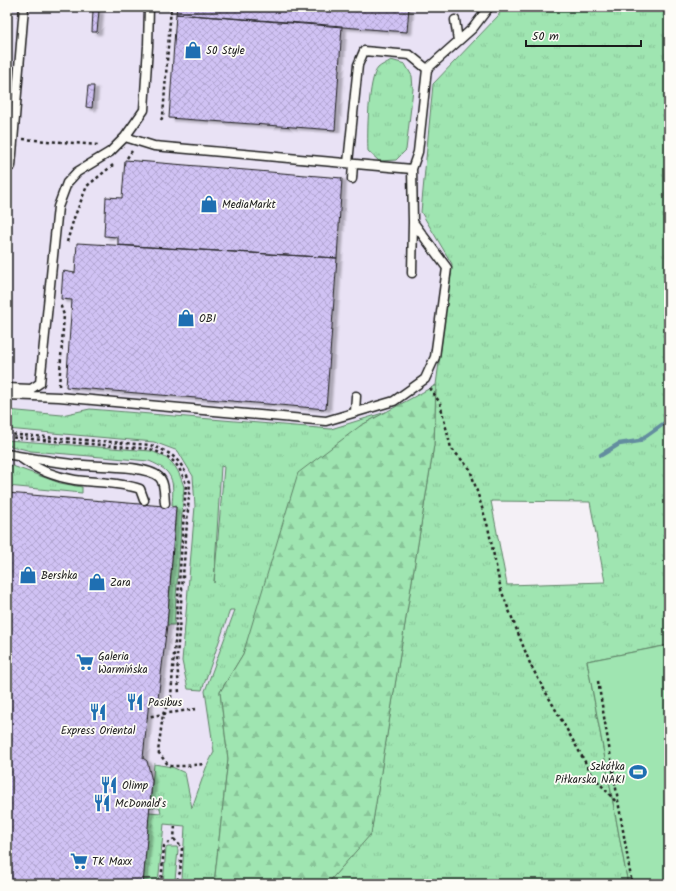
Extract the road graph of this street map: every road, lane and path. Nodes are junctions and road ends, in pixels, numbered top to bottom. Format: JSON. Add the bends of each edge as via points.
{"nodes":[{"id":1,"x":24,"y":7,"type":"edge"},
{"id":2,"x":149,"y":7,"type":"edge"},
{"id":3,"x":171,"y":7,"type":"edge"},
{"id":4,"x":489,"y":7,"type":"edge"},
{"id":5,"x":455,"y":20,"type":"dead end"},
{"id":6,"x":458,"y":41,"type":"junction"},
{"id":7,"x":427,"y":69,"type":"junction"},
{"id":8,"x":161,"y":120,"type":"dead end"},
{"id":9,"x":125,"y":137,"type":"junction"},
{"id":10,"x":13,"y":138,"type":"junction"},
{"id":11,"x":102,"y":147,"type":"dead end"},
{"id":12,"x":132,"y":151,"type":"dead end"},
{"id":13,"x":126,"y":158,"type":"dead end"},
{"id":14,"x":115,"y":163,"type":"dead end"},
{"id":15,"x":350,"y":163,"type":"junction"},
{"id":16,"x":11,"y":166,"type":"dead end"},
{"id":17,"x":412,"y":169,"type":"junction"},
{"id":18,"x":352,"y":179,"type":"dead end"},
{"id":19,"x":413,"y":222,"type":"junction"},
{"id":20,"x":67,"y":246,"type":"dead end"},
{"id":21,"x":412,"y":273,"type":"dead end"},
{"id":22,"x":58,"y":299,"type":"dead end"},
{"id":23,"x":425,"y":379,"type":"junction"},
{"id":24,"x":7,"y":388,"type":"edge"},
{"id":25,"x":7,"y":395,"type":"edge"},
{"id":26,"x":356,"y":396,"type":"dead end"},
{"id":27,"x":59,"y":397,"type":"junction"},
{"id":28,"x":355,"y":412,"type":"junction"},
{"id":29,"x":7,"y":436,"type":"edge"},
{"id":30,"x":7,"y":454,"type":"edge"},
{"id":31,"x":18,"y":456,"type":"junction"},
{"id":32,"x":144,"y":500,"type":"dead end"},
{"id":33,"x":165,"y":503,"type":"dead end"},
{"id":34,"x":598,"y":681,"type":"dead end"},
{"id":35,"x":179,"y":694,"type":"dead end"},
{"id":36,"x":196,"y":708,"type":"dead end"},
{"id":37,"x":164,"y":714,"type":"junction"},
{"id":38,"x":147,"y":716,"type":"dead end"},
{"id":39,"x":205,"y":764,"type":"dead end"},
{"id":40,"x":617,"y":802,"type":"junction"},
{"id":41,"x":175,"y":825,"type":"dead end"},
{"id":42,"x":174,"y":839,"type":"junction"},
{"id":43,"x":161,"y":884,"type":"edge"},
{"id":44,"x":176,"y":884,"type":"edge"},
{"id":45,"x":632,"y":884,"type":"edge"}],
"edges":[{"from":1,"to":10,"type":"lane"},
{"from":2,"to":9,"type":"lane","via":[[144,110]]},
{"from":3,"to":8,"type":"path","via":[[164,116]]},
{"from":4,"to":6,"type":"lane","via":[[473,28]]},
{"from":5,"to":6,"type":"lane"},
{"from":6,"to":7,"type":"lane"},
{"from":7,"to":15,"type":"lane","via":[[410,55],[364,51],[358,66]]},
{"from":7,"to":17,"type":"lane","via":[[418,152]]},
{"from":9,"to":15,"type":"lane","via":[[154,146]]},
{"from":9,"to":24,"type":"lane","via":[[110,152],[77,172],[67,183],[58,208],[40,383],[31,389]]},
{"from":10,"to":11,"type":"path"},
{"from":10,"to":16,"type":"lane"},
{"from":12,"to":13,"type":"path"},
{"from":14,"to":20,"type":"path","via":[[87,186],[74,218]]},
{"from":15,"to":17,"type":"lane"},
{"from":15,"to":18,"type":"lane"},
{"from":17,"to":19,"type":"lane"},
{"from":19,"to":21,"type":"lane"},
{"from":19,"to":23,"type":"lane","via":[[447,268],[435,357]]},
{"from":22,"to":27,"type":"path","via":[[64,315]]},
{"from":23,"to":28,"type":"lane","via":[[394,400]]},
{"from":23,"to":40,"type":"path","via":[[440,403],[451,448],[470,469],[488,527],[501,590],[531,666],[593,776]]},
{"from":25,"to":27,"type":"lane"},
{"from":26,"to":28,"type":"lane"},
{"from":27,"to":28,"type":"lane","via":[[326,421]]},
{"from":29,"to":35,"type":"path","via":[[150,445],[169,452],[183,465],[190,482],[177,657]]},
{"from":29,"to":37,"type":"path","via":[[150,449],[167,455],[180,467],[186,484],[171,697]]},
{"from":30,"to":31,"type":"lane"},
{"from":31,"to":32,"type":"lane","via":[[35,468],[73,480],[140,489]]},
{"from":31,"to":33,"type":"lane","via":[[152,472],[160,478]]},
{"from":34,"to":40,"type":"path"},
{"from":36,"to":37,"type":"path"},
{"from":37,"to":38,"type":"path"},
{"from":37,"to":39,"type":"path","via":[[158,752],[168,766]]},
{"from":40,"to":45,"type":"path"},
{"from":41,"to":42,"type":"path"},
{"from":42,"to":43,"type":"path","via":[[164,846]]},
{"from":42,"to":44,"type":"path","via":[[182,848]]}]}
